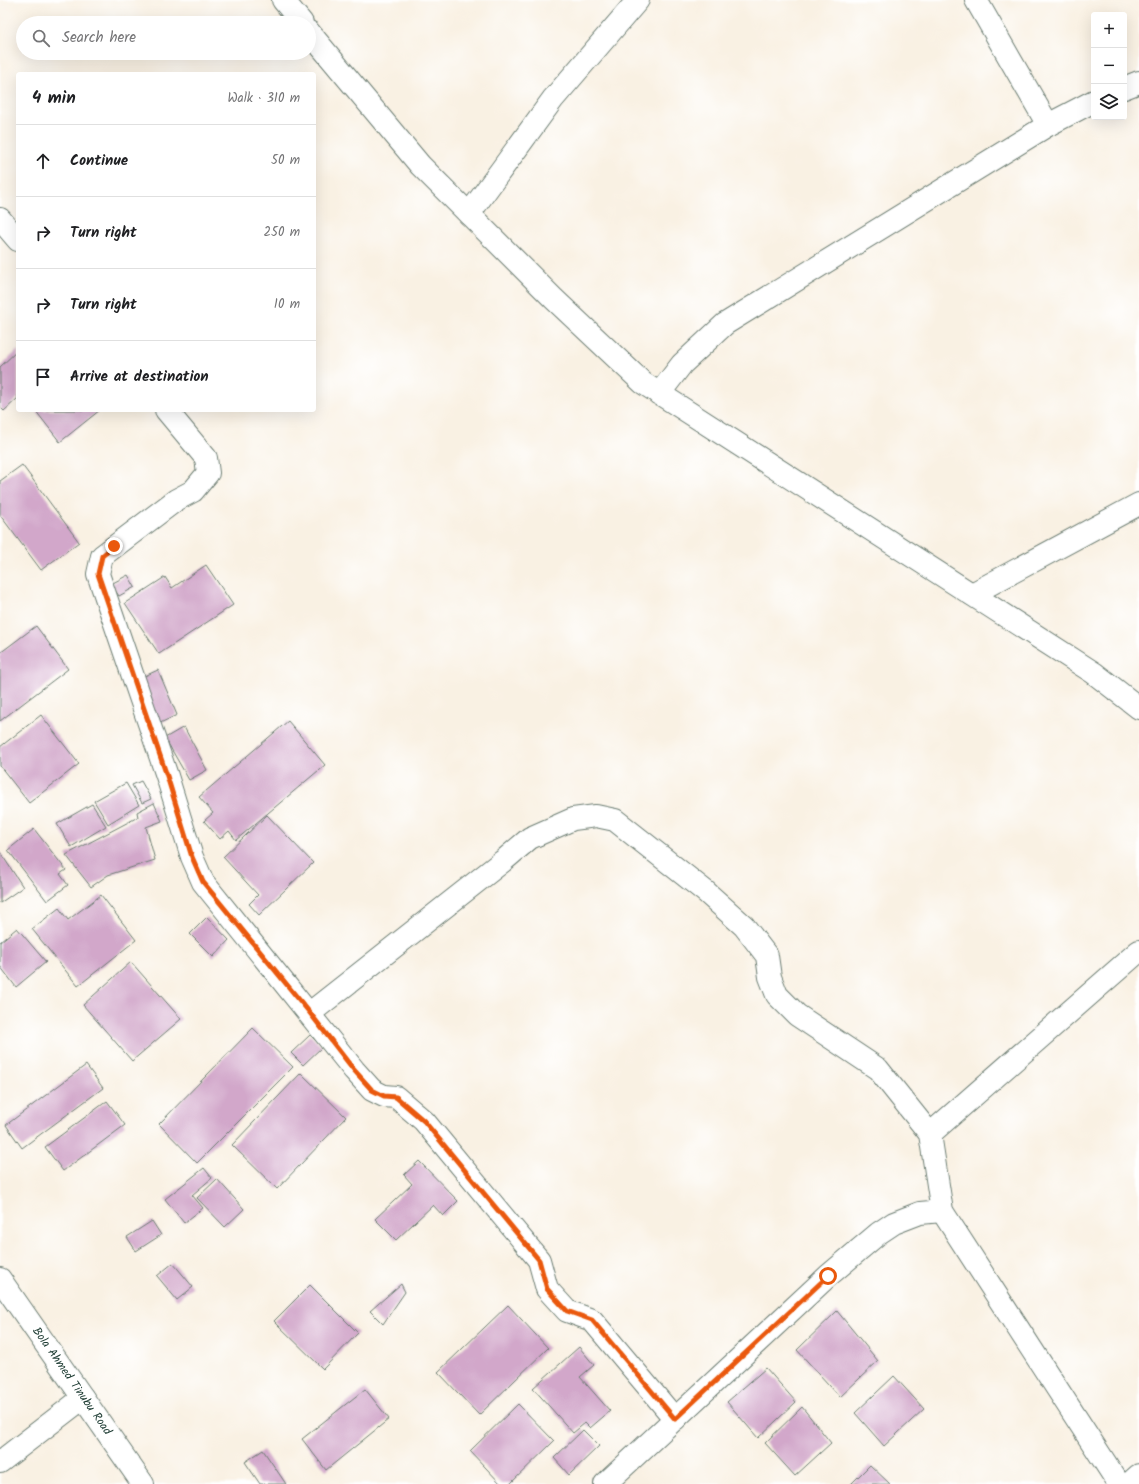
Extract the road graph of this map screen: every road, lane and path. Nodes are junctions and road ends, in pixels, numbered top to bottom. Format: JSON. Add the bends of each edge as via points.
{"nodes":[{"id":1,"x":282,"y":0,"type":"edge"},
{"id":2,"x":638,"y":0,"type":"edge"},
{"id":3,"x":976,"y":0,"type":"edge"},
{"id":4,"x":296,"y":16,"type":"edge"},
{"id":5,"x":316,"y":40,"type":"edge"},
{"id":6,"x":1139,"y":82,"type":"edge"},
{"id":7,"x":1127,"y":87,"type":"edge"},
{"id":8,"x":1091,"y":103,"type":"edge"},
{"id":9,"x":1048,"y":125,"type":"junction"},
{"id":10,"x":469,"y":214,"type":"junction"},
{"id":11,"x":0,"y":219,"type":"edge"},
{"id":12,"x":16,"y":238,"type":"edge"},
{"id":13,"x":659,"y":394,"type":"junction"},
{"id":14,"x":168,"y":412,"type":"edge"},
{"id":15,"x":1139,"y":504,"type":"edge"},
{"id":16,"x":972,"y":594,"type":"junction"},
{"id":17,"x":1139,"y":708,"type":"edge"},
{"id":18,"x":1139,"y":951,"type":"edge"},
{"id":19,"x":310,"y":1013,"type":"junction"},
{"id":20,"x":930,"y":1134,"type":"junction"},
{"id":21,"x":942,"y":1211,"type":"junction"},
{"id":22,"x":0,"y":1279,"type":"edge"},
{"id":23,"x":83,"y":1398,"type":"junction"},
{"id":24,"x":675,"y":1419,"type":"junction"},
{"id":25,"x":0,"y":1462,"type":"edge"},
{"id":26,"x":1139,"y":1475,"type":"edge"},
{"id":27,"x":143,"y":1484,"type":"edge"},
{"id":28,"x":605,"y":1484,"type":"edge"},
{"id":29,"x":1119,"y":1484,"type":"edge"},
{"id":30,"x":1129,"y":1484,"type":"edge"}],
"edges":[{"from":1,"to":4,"type":"street"},
{"from":2,"to":10,"type":"street","via":[[553,99]]},
{"from":3,"to":9,"type":"street"},
{"from":5,"to":10,"type":"street","via":[[420,165]]},
{"from":6,"to":7,"type":"street"},
{"from":8,"to":9,"type":"street"},
{"from":9,"to":13,"type":"street","via":[[725,324],[682,364]]},
{"from":10,"to":13,"type":"street","via":[[554,299],[643,383]]},
{"from":11,"to":12,"type":"street"},
{"from":13,"to":16,"type":"street"},
{"from":14,"to":19,"type":"street","via":[[206,458],[208,473],[193,491],[176,500],[102,556],[98,574],[192,857],[203,882]]},
{"from":15,"to":16,"type":"street"},
{"from":16,"to":17,"type":"street","via":[[1094,673]]},
{"from":18,"to":20,"type":"street"},
{"from":19,"to":20,"type":"street","via":[[530,838],[573,819],[596,816],[615,820],[706,892],[744,926],[767,956],[770,977],[777,995],[797,1015],[878,1069]]},
{"from":19,"to":24,"type":"street","via":[[372,1090],[384,1096],[396,1097],[424,1121],[539,1260],[547,1289],[567,1311],[592,1320]]},
{"from":20,"to":21,"type":"street"},
{"from":21,"to":24,"type":"street","via":[[920,1213],[894,1223],[879,1233],[828,1276]]},
{"from":21,"to":29,"type":"street"},
{"from":22,"to":23,"type":"street","name":"Bola Ahmed Tinubu Road"},
{"from":23,"to":25,"type":"street"},
{"from":23,"to":27,"type":"street","name":"Bola Ahmed Tinubu Road"},
{"from":24,"to":28,"type":"street"},
{"from":26,"to":30,"type":"street"}]}
